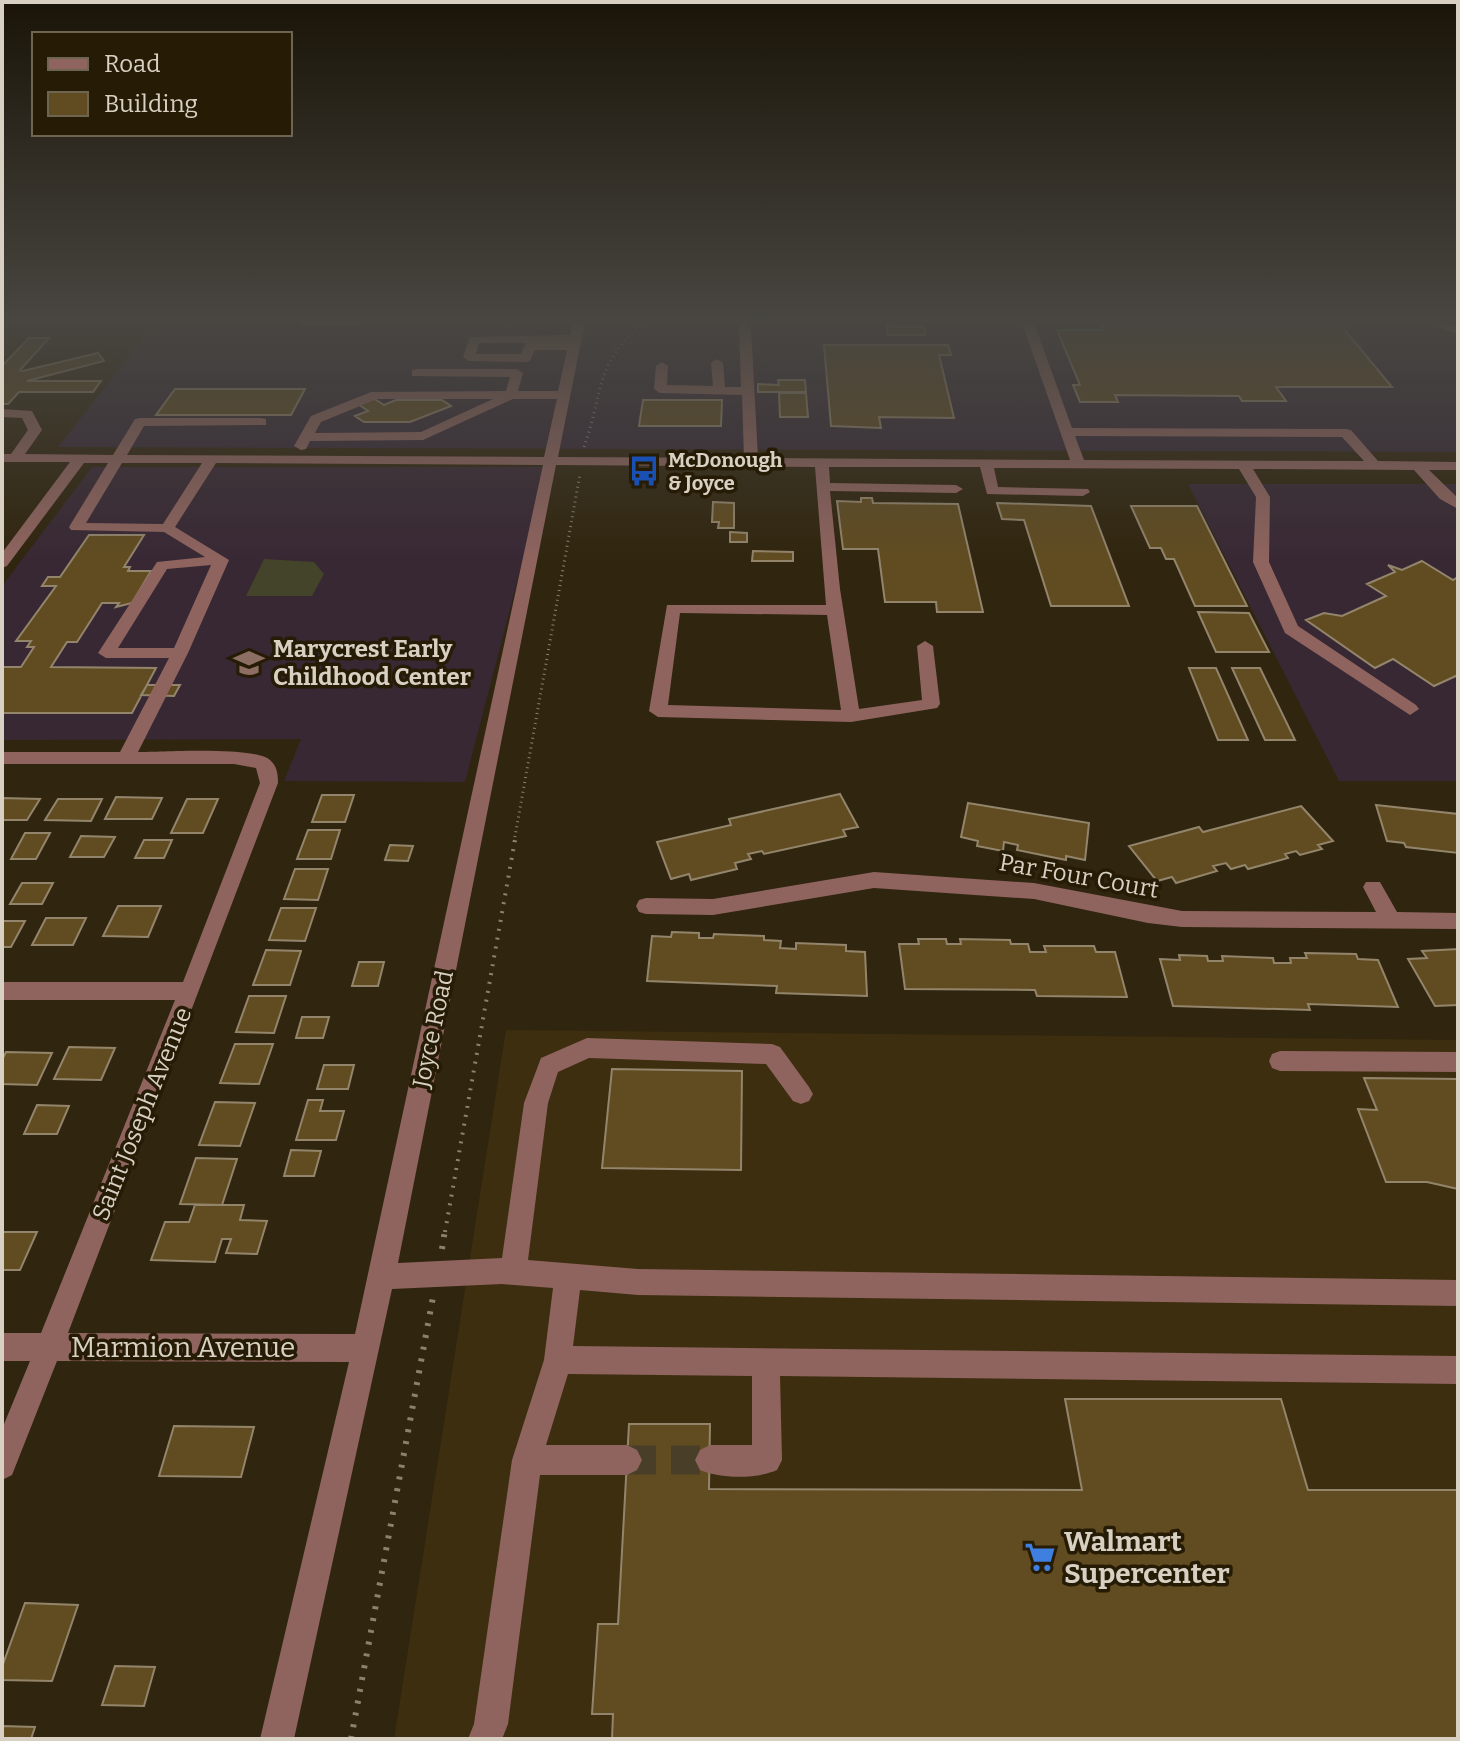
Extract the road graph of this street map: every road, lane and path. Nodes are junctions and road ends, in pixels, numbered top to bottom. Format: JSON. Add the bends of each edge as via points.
{"nodes":[{"id":1,"x":367,"y":398,"type":"edge"},
{"id":2,"x":504,"y":398,"type":"edge"},
{"id":3,"x":563,"y":398,"type":"edge"},
{"id":4,"x":599,"y":398,"type":"edge"},
{"id":5,"x":749,"y":398,"type":"edge"},
{"id":6,"x":1055,"y":398,"type":"edge"},
{"id":7,"x":2,"y":413,"type":"edge"},
{"id":8,"x":261,"y":422,"type":"dead end"},
{"id":9,"x":1067,"y":432,"type":"junction"},
{"id":10,"x":306,"y":437,"type":"junction"},
{"id":11,"x":582,"y":452,"type":"dead end"},
{"id":12,"x":8,"y":458,"type":"edge"},
{"id":13,"x":80,"y":459,"type":"junction"},
{"id":14,"x":119,"y":459,"type":"junction"},
{"id":15,"x":212,"y":459,"type":"junction"},
{"id":16,"x":292,"y":459,"type":"junction"},
{"id":17,"x":551,"y":460,"type":"junction"},
{"id":18,"x":751,"y":461,"type":"junction"},
{"id":19,"x":822,"y":461,"type":"junction"},
{"id":20,"x":986,"y":463,"type":"junction"},
{"id":21,"x":1078,"y":463,"type":"junction"},
{"id":22,"x":1244,"y":465,"type":"junction"},
{"id":23,"x":1375,"y":466,"type":"junction"},
{"id":24,"x":1418,"y":466,"type":"junction"},
{"id":25,"x":1458,"y":466,"type":"edge"},
{"id":26,"x":580,"y":469,"type":"dead end"},
{"id":27,"x":823,"y":487,"type":"junction"},
{"id":28,"x":956,"y":489,"type":"dead end"},
{"id":29,"x":1083,"y":492,"type":"dead end"},
{"id":30,"x":1458,"y":505,"type":"edge"},
{"id":31,"x":167,"y":528,"type":"junction"},
{"id":32,"x":221,"y":560,"type":"junction"},
{"id":33,"x":2,"y":563,"type":"edge"},
{"id":34,"x":834,"y":610,"type":"junction"},
{"id":35,"x":925,"y":646,"type":"dead end"},
{"id":36,"x":180,"y":653,"type":"junction"},
{"id":37,"x":1410,"y":709,"type":"dead end"},
{"id":38,"x":851,"y":716,"type":"junction"},
{"id":39,"x":2,"y":758,"type":"edge"},
{"id":40,"x":126,"y":758,"type":"junction"},
{"id":41,"x":1373,"y":887,"type":"dead end"},
{"id":42,"x":646,"y":906,"type":"dead end"},
{"id":43,"x":1391,"y":921,"type":"junction"},
{"id":44,"x":1458,"y":921,"type":"edge"},
{"id":45,"x":2,"y":991,"type":"edge"},
{"id":46,"x":190,"y":991,"type":"junction"},
{"id":47,"x":1280,"y":1061,"type":"dead end"},
{"id":48,"x":1458,"y":1062,"type":"edge"},
{"id":49,"x":801,"y":1094,"type":"dead end"},
{"id":50,"x":513,"y":1271,"type":"junction"},
{"id":51,"x":382,"y":1276,"type":"junction"},
{"id":52,"x":437,"y":1276,"type":"junction"},
{"id":53,"x":568,"y":1276,"type":"junction"},
{"id":54,"x":1458,"y":1293,"type":"edge"},
{"id":55,"x":2,"y":1347,"type":"edge"},
{"id":56,"x":49,"y":1347,"type":"junction"},
{"id":57,"x":365,"y":1348,"type":"junction"},
{"id":58,"x":558,"y":1360,"type":"junction"},
{"id":59,"x":766,"y":1363,"type":"junction"},
{"id":60,"x":1458,"y":1370,"type":"edge"},
{"id":61,"x":527,"y":1460,"type":"junction"},
{"id":62,"x":627,"y":1460,"type":"tunnel mouth"},
{"id":63,"x":710,"y":1460,"type":"tunnel mouth"},
{"id":64,"x":2,"y":1465,"type":"edge"},
{"id":65,"x":490,"y":1734,"type":"edge"},
{"id":66,"x":277,"y":1739,"type":"edge"},
{"id":67,"x":351,"y":1739,"type":"edge"}],
"edges":[{"from":1,"to":10,"type":"street","via":[[316,419]]},
{"from":2,"to":10,"type":"street","via":[[423,436]]},
{"from":3,"to":17,"type":"street","name":"Joyce Road"},
{"from":4,"to":11,"type":"path"},
{"from":5,"to":18,"type":"street"},
{"from":6,"to":9,"type":"street"},
{"from":7,"to":12,"type":"street","via":[[27,414],[35,430]]},
{"from":8,"to":14,"type":"street","via":[[140,422]]},
{"from":9,"to":21,"type":"street"},
{"from":9,"to":23,"type":"street","via":[[1346,433]]},
{"from":10,"to":16,"type":"street"},
{"from":12,"to":13,"type":"street"},
{"from":13,"to":14,"type":"street"},
{"from":13,"to":33,"type":"street"},
{"from":14,"to":15,"type":"street"},
{"from":14,"to":31,"type":"street","via":[[76,527]]},
{"from":15,"to":16,"type":"street"},
{"from":15,"to":31,"type":"street"},
{"from":16,"to":17,"type":"street"},
{"from":17,"to":18,"type":"street"},
{"from":17,"to":51,"type":"street","name":"Joyce Road"},
{"from":18,"to":19,"type":"street"},
{"from":19,"to":20,"type":"street"},
{"from":19,"to":27,"type":"street"},
{"from":20,"to":21,"type":"street"},
{"from":20,"to":29,"type":"street","via":[[992,491]]},
{"from":21,"to":22,"type":"street"},
{"from":22,"to":23,"type":"street"},
{"from":22,"to":37,"type":"street","via":[[1263,497],[1261,562],[1291,629]]},
{"from":23,"to":24,"type":"street"},
{"from":24,"to":25,"type":"street"},
{"from":24,"to":30,"type":"street"},
{"from":26,"to":52,"type":"path"},
{"from":27,"to":28,"type":"street"},
{"from":27,"to":34,"type":"street"},
{"from":31,"to":32,"type":"street"},
{"from":32,"to":36,"type":"street"},
{"from":32,"to":36,"type":"street","via":[[162,565],[106,653]]},
{"from":34,"to":38,"type":"street"},
{"from":34,"to":38,"type":"street","via":[[673,608],[658,711]]},
{"from":35,"to":38,"type":"street","via":[[931,704]]},
{"from":36,"to":40,"type":"street"},
{"from":39,"to":40,"type":"street"},
{"from":40,"to":46,"type":"street","name":"Saint Joseph Avenue","via":[[234,758],[262,763],[268,771],[269,783]]},
{"from":41,"to":43,"type":"street"},
{"from":42,"to":43,"type":"street","name":"Par Four Court","via":[[713,907],[874,880],[1034,891],[1182,919]]},
{"from":43,"to":44,"type":"street","name":"Par Four Court"},
{"from":45,"to":46,"type":"street"},
{"from":46,"to":56,"type":"street","name":"Saint Joseph Avenue"},
{"from":47,"to":48,"type":"street"},
{"from":49,"to":50,"type":"street","via":[[772,1054],[587,1048],[549,1065],[536,1103]]},
{"from":50,"to":52,"type":"street"},
{"from":50,"to":53,"type":"street"},
{"from":51,"to":52,"type":"street"},
{"from":51,"to":57,"type":"street","name":"Joyce Road"},
{"from":52,"to":67,"type":"path"},
{"from":53,"to":54,"type":"street","via":[[638,1282]]},
{"from":53,"to":58,"type":"street"},
{"from":55,"to":56,"type":"street","name":"Marmion Avenue"},
{"from":56,"to":57,"type":"street","name":"Marmion Avenue"},
{"from":56,"to":64,"type":"street","name":"Saint Joseph Avenue"},
{"from":57,"to":66,"type":"street","name":"Joyce Road"},
{"from":58,"to":59,"type":"street"},
{"from":58,"to":61,"type":"street"},
{"from":59,"to":60,"type":"street"},
{"from":59,"to":63,"type":"street","via":[[767,1460]]},
{"from":61,"to":62,"type":"street"},
{"from":61,"to":65,"type":"street"}]}
